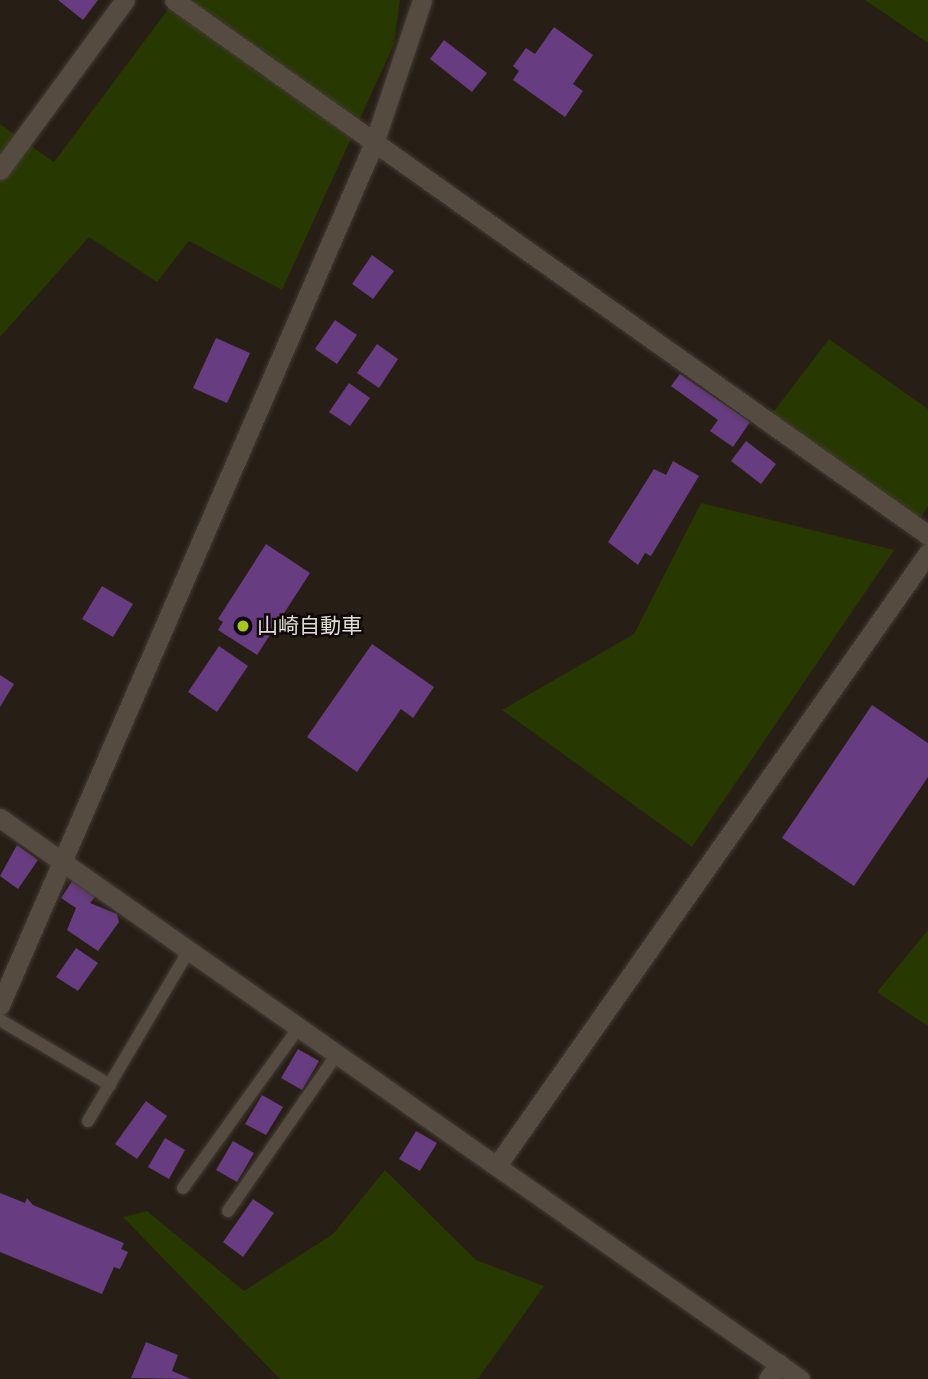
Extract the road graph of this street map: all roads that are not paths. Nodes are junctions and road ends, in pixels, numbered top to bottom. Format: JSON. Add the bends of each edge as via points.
{"nodes":[{"id":1,"x":125,"y":0,"type":"edge"},
{"id":2,"x":174,"y":0,"type":"edge"},
{"id":3,"x":422,"y":0,"type":"edge"},
{"id":4,"x":373,"y":143,"type":"junction"},
{"id":5,"x":0,"y":170,"type":"edge"},
{"id":6,"x":928,"y":536,"type":"edge"},
{"id":7,"x":928,"y":553,"type":"edge"},
{"id":8,"x":0,"y":818,"type":"edge"},
{"id":9,"x":62,"y":862,"type":"junction"},
{"id":10,"x":189,"y":950,"type":"junction"},
{"id":11,"x":0,"y":1005,"type":"edge"},
{"id":12,"x":0,"y":1020,"type":"edge"},
{"id":13,"x":299,"y":1027,"type":"junction"},
{"id":14,"x":337,"y":1054,"type":"junction"},
{"id":15,"x":110,"y":1085,"type":"junction"},
{"id":16,"x":88,"y":1121,"type":"dead end"},
{"id":17,"x":498,"y":1164,"type":"junction"},
{"id":18,"x":183,"y":1188,"type":"dead end"},
{"id":19,"x":228,"y":1211,"type":"dead end"},
{"id":20,"x":774,"y":1371,"type":"edge"},
{"id":21,"x":800,"y":1379,"type":"edge"}],
"edges":[{"from":1,"to":5,"type":"street"},
{"from":2,"to":4,"type":"street"},
{"from":3,"to":4,"type":"street"},
{"from":4,"to":6,"type":"street"},
{"from":4,"to":9,"type":"street"},
{"from":7,"to":17,"type":"street"},
{"from":8,"to":9,"type":"street"},
{"from":9,"to":10,"type":"street"},
{"from":9,"to":11,"type":"street"},
{"from":10,"to":13,"type":"street"},
{"from":10,"to":15,"type":"lane"},
{"from":12,"to":15,"type":"lane"},
{"from":13,"to":14,"type":"street"},
{"from":13,"to":18,"type":"lane"},
{"from":14,"to":17,"type":"street"},
{"from":14,"to":19,"type":"lane"},
{"from":15,"to":16,"type":"lane"},
{"from":17,"to":20,"type":"street"},
{"from":20,"to":21,"type":"street"}]}
